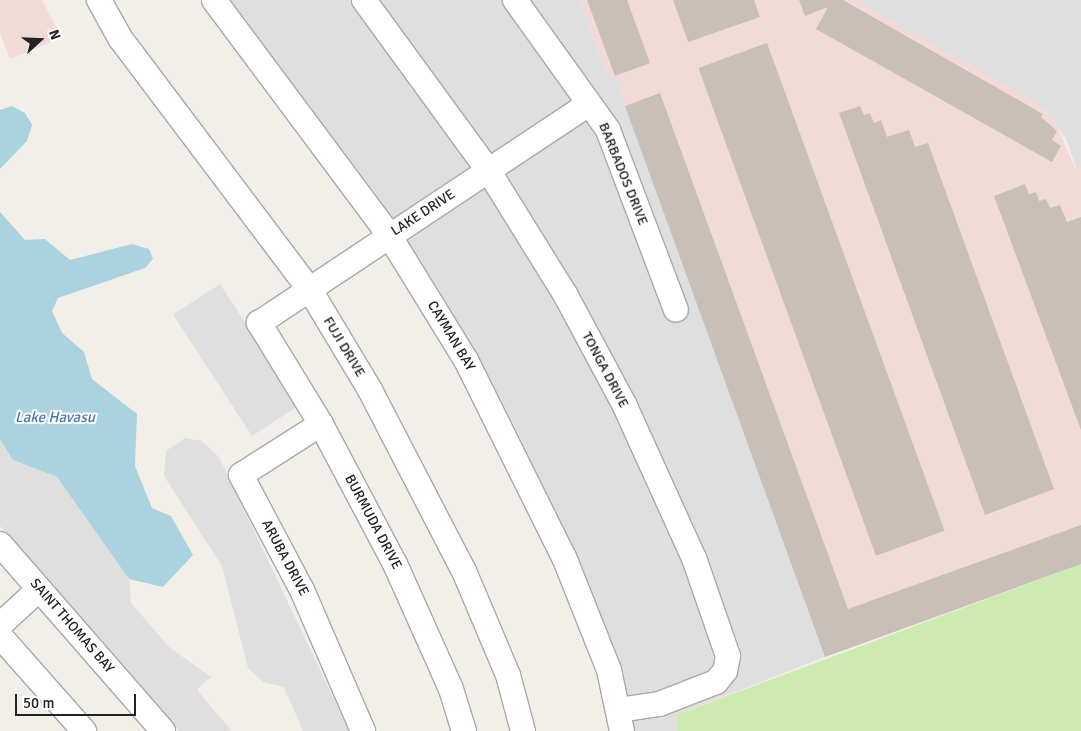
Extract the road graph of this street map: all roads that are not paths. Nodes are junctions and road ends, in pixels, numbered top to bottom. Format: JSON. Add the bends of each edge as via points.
{"nodes":[{"id":1,"x":99,"y":0,"type":"edge"},
{"id":2,"x":214,"y":0,"type":"edge"},
{"id":3,"x":364,"y":0,"type":"edge"},
{"id":4,"x":515,"y":0,"type":"edge"},
{"id":5,"x":588,"y":104,"type":"junction"},
{"id":6,"x":488,"y":170,"type":"junction"},
{"id":7,"x":389,"y":235,"type":"junction"},
{"id":8,"x":310,"y":290,"type":"junction"},
{"id":9,"x":676,"y":310,"type":"dead end"},
{"id":10,"x":259,"y":323,"type":"joint"},
{"id":11,"x":321,"y":424,"type":"junction"},
{"id":12,"x":0,"y":544,"type":"edge"},
{"id":13,"x":39,"y":589,"type":"junction"},
{"id":14,"x":0,"y":625,"type":"edge"},
{"id":15,"x":0,"y":636,"type":"edge"},
{"id":16,"x":621,"y":720,"type":"edge"},
{"id":17,"x":84,"y":731,"type":"edge"},
{"id":18,"x":163,"y":731,"type":"edge"},
{"id":19,"x":363,"y":731,"type":"edge"},
{"id":20,"x":464,"y":731,"type":"edge"},
{"id":21,"x":523,"y":731,"type":"edge"}],
"edges":[{"from":1,"to":8,"type":"street","name":"FUJI DRIVE","via":[[120,38]]},
{"from":2,"to":7,"type":"street","name":"CAYMAN BAY"},
{"from":3,"to":6,"type":"street","name":"TONGA DRIVE"},
{"from":4,"to":5,"type":"street","name":"BARBADOS DRIVE"},
{"from":5,"to":6,"type":"street","name":"LAKE DRIVE"},
{"from":5,"to":9,"type":"street","name":"BARBADOS DRIVE","via":[[608,130]]},
{"from":6,"to":7,"type":"street","name":"LAKE DRIVE"},
{"from":6,"to":16,"type":"street","name":"TONGA DRIVE","via":[[565,294],[624,404],[694,558],[728,656],[725,671],[716,682]]},
{"from":7,"to":8,"type":"street","name":"LAKE DRIVE"},
{"from":7,"to":16,"type":"street","name":"CAYMAN BAY","via":[[466,360],[520,463],[593,628]]},
{"from":8,"to":10,"type":"street","name":"LAKE DRIVE"},
{"from":8,"to":21,"type":"street","name":"FUJI DRIVE","via":[[411,465],[464,571],[508,675]]},
{"from":10,"to":11,"type":"street","name":"BURMUDA DRIVE"},
{"from":11,"to":19,"type":"street","name":"ARUBA DRIVE","via":[[241,475],[302,590]]},
{"from":11,"to":20,"type":"street","name":"BURMUDA DRIVE","via":[[395,564],[451,689]]},
{"from":12,"to":13,"type":"street","name":"SAINT THOMAS BAY"},
{"from":13,"to":14,"type":"street"},
{"from":13,"to":18,"type":"street","name":"SAINT THOMAS BAY"},
{"from":15,"to":17,"type":"street"}]}
